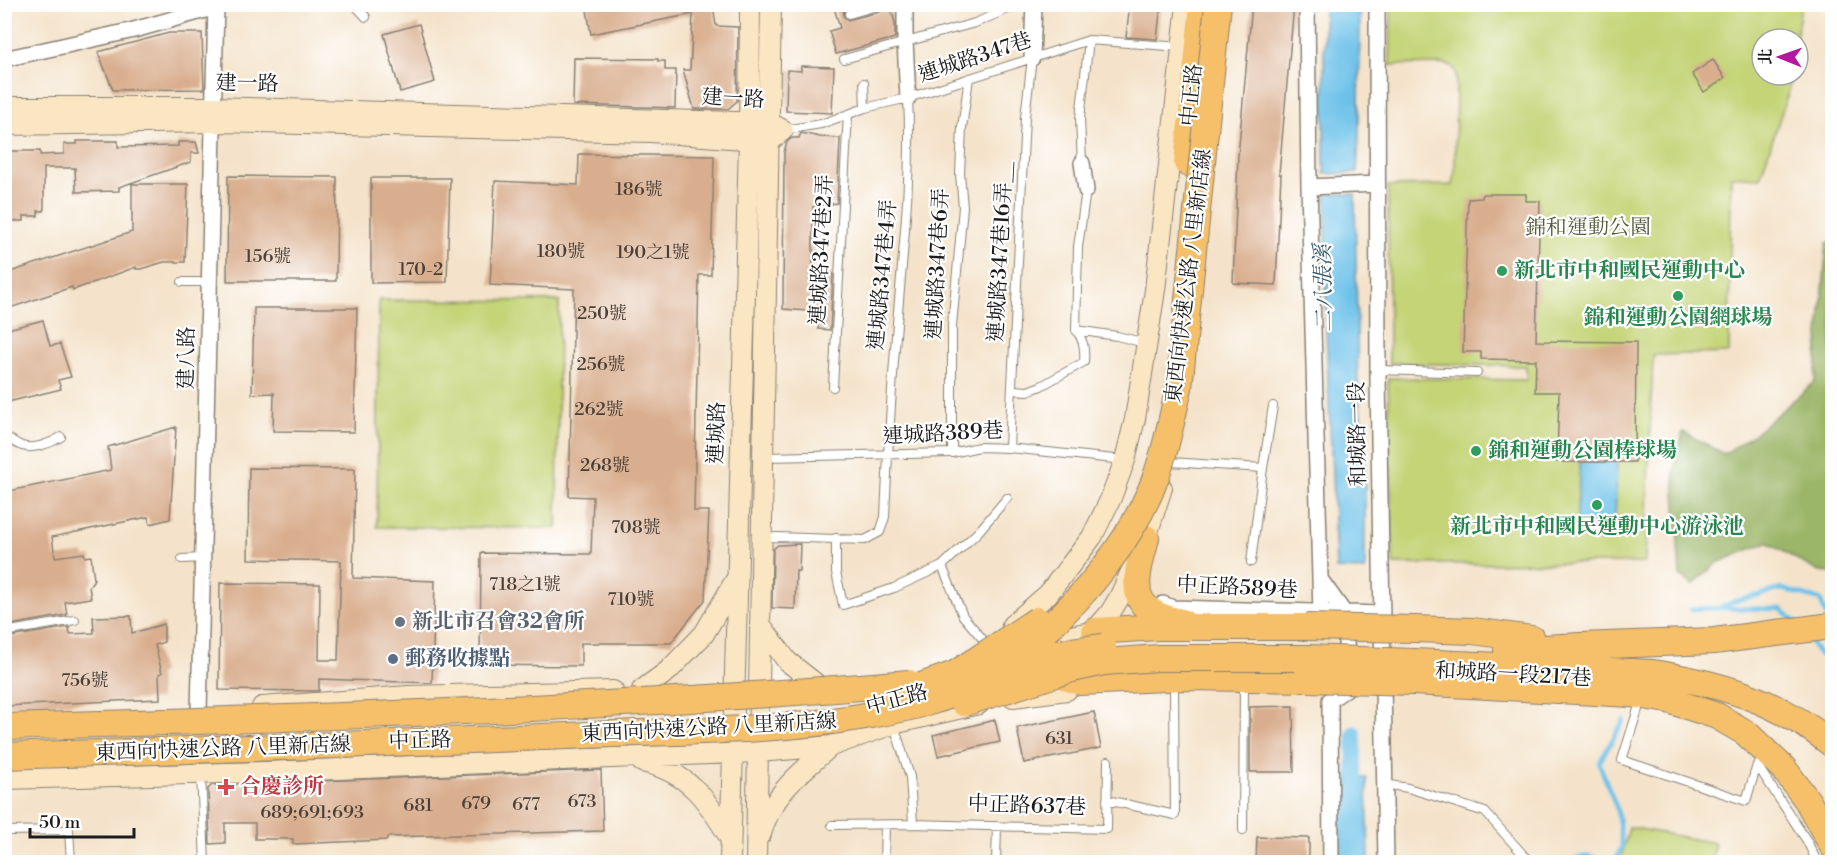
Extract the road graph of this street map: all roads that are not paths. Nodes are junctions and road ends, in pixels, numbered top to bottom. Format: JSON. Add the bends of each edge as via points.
{"nodes":[{"id":1,"x":354,"y":4,"type":"edge"},
{"id":2,"x":750,"y":4,"type":"edge"},
{"id":3,"x":771,"y":4,"type":"edge"},
{"id":4,"x":884,"y":4,"type":"edge"},
{"id":5,"x":905,"y":4,"type":"edge"},
{"id":6,"x":1020,"y":4,"type":"edge"},
{"id":7,"x":1034,"y":4,"type":"edge"},
{"id":8,"x":1187,"y":4,"type":"edge"},
{"id":9,"x":1203,"y":4,"type":"edge"},
{"id":10,"x":1208,"y":4,"type":"edge"},
{"id":11,"x":1213,"y":4,"type":"edge"},
{"id":12,"x":1219,"y":4,"type":"edge"},
{"id":13,"x":1226,"y":4,"type":"edge"},
{"id":14,"x":1307,"y":4,"type":"edge"},
{"id":15,"x":1377,"y":4,"type":"edge"},
{"id":16,"x":217,"y":5,"type":"edge"},
{"id":17,"x":849,"y":14,"type":"dead end"},
{"id":18,"x":366,"y":17,"type":"dead end"},
{"id":19,"x":1219,"y":34,"type":"junction"},
{"id":20,"x":1089,"y":40,"type":"junction"},
{"id":21,"x":904,"y":41,"type":"junction"},
{"id":22,"x":1181,"y":47,"type":"junction"},
{"id":23,"x":1032,"y":58,"type":"junction"},
{"id":24,"x":4,"y":59,"type":"edge"},
{"id":25,"x":844,"y":59,"type":"dead end"},
{"id":26,"x":969,"y":78,"type":"junction"},
{"id":27,"x":864,"y":83,"type":"dead end"},
{"id":28,"x":908,"y":98,"type":"junction"},
{"id":29,"x":4,"y":107,"type":"edge"},
{"id":30,"x":865,"y":108,"type":"junction"},
{"id":31,"x":214,"y":114,"type":"junction"},
{"id":32,"x":848,"y":114,"type":"junction"},
{"id":33,"x":4,"y":125,"type":"edge"},
{"id":34,"x":749,"y":132,"type":"junction"},
{"id":35,"x":774,"y":132,"type":"junction"},
{"id":36,"x":1082,"y":163,"type":"joint"},
{"id":37,"x":1376,"y":184,"type":"junction"},
{"id":38,"x":1309,"y":187,"type":"junction"},
{"id":39,"x":1086,"y":190,"type":"joint"},
{"id":40,"x":182,"y":282,"type":"dead end"},
{"id":41,"x":209,"y":282,"type":"junction"},
{"id":42,"x":1076,"y":330,"type":"junction"},
{"id":43,"x":1147,"y":344,"type":"junction"},
{"id":44,"x":1378,"y":370,"type":"junction"},
{"id":45,"x":1477,"y":373,"type":"dead end"},
{"id":46,"x":833,"y":387,"type":"dead end"},
{"id":47,"x":1013,"y":390,"type":"junction"},
{"id":48,"x":1273,"y":406,"type":"dead end"},
{"id":49,"x":4,"y":435,"type":"edge"},
{"id":50,"x":61,"y":437,"type":"dead end"},
{"id":51,"x":1010,"y":448,"type":"junction"},
{"id":52,"x":951,"y":453,"type":"junction"},
{"id":53,"x":888,"y":455,"type":"junction"},
{"id":54,"x":764,"y":457,"type":"junction"},
{"id":55,"x":1125,"y":460,"type":"junction"},
{"id":56,"x":1170,"y":462,"type":"junction"},
{"id":57,"x":1263,"y":468,"type":"junction"},
{"id":58,"x":1137,"y":497,"type":"junction"},
{"id":59,"x":1007,"y":498,"type":"dead end"},
{"id":60,"x":1092,"y":537,"type":"junction"},
{"id":61,"x":836,"y":538,"type":"junction"},
{"id":62,"x":761,"y":539,"type":"junction"},
{"id":63,"x":1142,"y":546,"type":"junction"},
{"id":64,"x":203,"y":558,"type":"junction"},
{"id":65,"x":182,"y":559,"type":"dead end"},
{"id":66,"x":1251,"y":562,"type":"dead end"},
{"id":67,"x":942,"y":566,"type":"junction"},
{"id":68,"x":736,"y":579,"type":"junction"},
{"id":69,"x":1320,"y":579,"type":"junction"},
{"id":70,"x":1069,"y":596,"type":"junction"},
{"id":71,"x":1321,"y":613,"type":"junction"},
{"id":72,"x":1345,"y":614,"type":"junction"},
{"id":73,"x":1381,"y":614,"type":"junction"},
{"id":74,"x":75,"y":620,"type":"dead end"},
{"id":75,"x":760,"y":624,"type":"junction"},
{"id":76,"x":1200,"y":626,"type":"junction"},
{"id":77,"x":1833,"y":626,"type":"edge"},
{"id":78,"x":1095,"y":632,"type":"junction"},
{"id":79,"x":4,"y":633,"type":"edge"},
{"id":80,"x":1044,"y":642,"type":"junction"},
{"id":81,"x":987,"y":643,"type":"junction"},
{"id":82,"x":1580,"y":646,"type":"junction"},
{"id":83,"x":969,"y":653,"type":"junction"},
{"id":84,"x":1056,"y":665,"type":"junction"},
{"id":85,"x":963,"y":678,"type":"junction"},
{"id":86,"x":1121,"y":680,"type":"junction"},
{"id":87,"x":815,"y":683,"type":"junction"},
{"id":88,"x":875,"y":685,"type":"junction"},
{"id":89,"x":1174,"y":687,"type":"junction"},
{"id":90,"x":1244,"y":687,"type":"junction"},
{"id":91,"x":1347,"y":688,"type":"junction"},
{"id":92,"x":1079,"y":689,"type":"junction"},
{"id":93,"x":1384,"y":689,"type":"junction"},
{"id":94,"x":642,"y":690,"type":"junction"},
{"id":95,"x":760,"y":695,"type":"junction"},
{"id":96,"x":1019,"y":695,"type":"junction"},
{"id":97,"x":734,"y":696,"type":"junction"},
{"id":98,"x":961,"y":704,"type":"junction"},
{"id":99,"x":1639,"y":706,"type":"joint"},
{"id":100,"x":199,"y":712,"type":"junction"},
{"id":101,"x":4,"y":718,"type":"edge"},
{"id":102,"x":788,"y":718,"type":"junction"},
{"id":103,"x":893,"y":724,"type":"junction"},
{"id":104,"x":4,"y":727,"type":"edge"},
{"id":105,"x":759,"y":732,"type":"junction"},
{"id":106,"x":733,"y":734,"type":"junction"},
{"id":107,"x":4,"y":741,"type":"edge"},
{"id":108,"x":1833,"y":744,"type":"edge"},
{"id":109,"x":831,"y":746,"type":"junction"},
{"id":110,"x":4,"y":747,"type":"edge"},
{"id":111,"x":758,"y":752,"type":"junction"},
{"id":112,"x":732,"y":754,"type":"junction"},
{"id":113,"x":4,"y":756,"type":"edge"},
{"id":114,"x":678,"y":756,"type":"junction"},
{"id":115,"x":619,"y":758,"type":"junction"},
{"id":116,"x":1108,"y":761,"type":"dead end"},
{"id":117,"x":4,"y":769,"type":"edge"},
{"id":118,"x":201,"y":772,"type":"junction"},
{"id":119,"x":4,"y":779,"type":"edge"},
{"id":120,"x":1384,"y":784,"type":"junction"},
{"id":121,"x":1107,"y":800,"type":"junction"},
{"id":122,"x":914,"y":824,"type":"junction"},
{"id":123,"x":832,"y":825,"type":"dead end"},
{"id":124,"x":885,"y":825,"type":"junction"},
{"id":125,"x":997,"y":826,"type":"junction"},
{"id":126,"x":1243,"y":830,"type":"dead end"},
{"id":127,"x":4,"y":831,"type":"edge"},
{"id":128,"x":730,"y":838,"type":"junction"},
{"id":129,"x":1833,"y":844,"type":"edge"},
{"id":130,"x":756,"y":860,"type":"edge"},
{"id":131,"x":70,"y":862,"type":"edge"},
{"id":132,"x":205,"y":862,"type":"edge"},
{"id":133,"x":730,"y":862,"type":"edge"},
{"id":134,"x":884,"y":862,"type":"edge"},
{"id":135,"x":996,"y":862,"type":"edge"},
{"id":136,"x":1331,"y":862,"type":"edge"},
{"id":137,"x":1386,"y":862,"type":"edge"},
{"id":138,"x":1535,"y":862,"type":"edge"},
{"id":139,"x":1817,"y":862,"type":"edge"}],
"edges":[{"from":1,"to":18,"type":"lane"},
{"from":2,"to":34,"type":"main road","name":"連城路"},
{"from":3,"to":35,"type":"main road"},
{"from":4,"to":17,"type":"lane"},
{"from":5,"to":21,"type":"street"},
{"from":6,"to":21,"type":"lane","via":[[975,23]]},
{"from":7,"to":23,"type":"street"},
{"from":8,"to":22,"type":"main road","name":"中正路"},
{"from":9,"to":107,"type":"highway","name":"東西向快速公路 八里新店線","bridge":true,"via":[[1166,379],[1143,464],[1083,573],[1033,623],[955,674],[887,698],[831,708]]},
{"from":10,"to":58,"type":"main road","name":"中正路","via":[[1182,234],[1172,366],[1160,429]]},
{"from":11,"to":19,"type":"main road"},
{"from":12,"to":19,"type":"highway","name":"東西向快速公路 八里新店線","bridge":true},
{"from":13,"to":19,"type":"main road","name":"中正路"},
{"from":14,"to":38,"type":"street","name":"和城路一段"},
{"from":15,"to":37,"type":"street","name":"和城路一段"},
{"from":16,"to":24,"type":"street","via":[[134,30]]},
{"from":16,"to":31,"type":"street","name":"建八路"},
{"from":19,"to":56,"type":"main road","name":"中正路","via":[[1186,397]]},
{"from":19,"to":113,"type":"highway","name":"東西向快速公路 八里新店線","bridge":true,"via":[[1179,388],[1150,492],[1094,582],[1075,604],[984,681],[943,699],[892,711],[771,728]]},
{"from":20,"to":22,"type":"lane","name":"連城路347巷"},
{"from":20,"to":23,"type":"lane","name":"連城路347巷"},
{"from":20,"to":36,"type":"lane","via":[[1080,118]]},
{"from":21,"to":25,"type":"lane"},
{"from":21,"to":28,"type":"street"},
{"from":22,"to":43,"type":"main road","name":"中正路"},
{"from":23,"to":26,"type":"lane","name":"連城路347巷"},
{"from":23,"to":47,"type":"lane","name":"連城路347巷16弄＿","via":[[1025,117]]},
{"from":26,"to":28,"type":"lane","name":"連城路347巷"},
{"from":26,"to":52,"type":"lane","name":"連城路347巷6弄","via":[[962,128],[963,207],[952,326]]},
{"from":27,"to":30,"type":"lane"},
{"from":28,"to":30,"type":"lane","name":"連城路347巷"},
{"from":28,"to":53,"type":"lane","name":"連城路347巷4弄","via":[[911,143]]},
{"from":29,"to":31,"type":"main road","name":"建一路"},
{"from":30,"to":32,"type":"lane","name":"連城路347巷"},
{"from":31,"to":33,"type":"main road","name":"建一路"},
{"from":31,"to":34,"type":"main road","name":"建一路","via":[[651,132]]},
{"from":31,"to":41,"type":"street","name":"建八路"},
{"from":32,"to":35,"type":"lane","name":"連城路347巷","via":[[821,124]]},
{"from":32,"to":46,"type":"lane","name":"連城路347巷2弄"},
{"from":34,"to":35,"type":"main road","name":"建一路"},
{"from":34,"to":68,"type":"main road","name":"連城路"},
{"from":35,"to":54,"type":"main road"},
{"from":36,"to":39,"type":"street"},
{"from":37,"to":38,"type":"street"},
{"from":37,"to":44,"type":"street","name":"和城路一段"},
{"from":38,"to":69,"type":"street","name":"和城路一段"},
{"from":39,"to":42,"type":"lane","via":[[1078,247]]},
{"from":40,"to":41,"type":"lane"},
{"from":41,"to":64,"type":"street","name":"建八路"},
{"from":42,"to":43,"type":"lane"},
{"from":42,"to":47,"type":"lane","via":[[1083,339],[1084,362],[1041,387]]},
{"from":43,"to":55,"type":"main road","name":"中正路","via":[[1136,419]]},
{"from":44,"to":45,"type":"lane"},
{"from":44,"to":73,"type":"street","name":"和城路一段"},
{"from":47,"to":51,"type":"lane","name":"連城路347巷16弄＿"},
{"from":48,"to":57,"type":"lane"},
{"from":49,"to":50,"type":"lane","via":[[30,447]]},
{"from":51,"to":52,"type":"lane","name":"連城路389巷","via":[[979,447]]},
{"from":51,"to":55,"type":"lane","name":"連城路389巷"},
{"from":52,"to":53,"type":"lane","name":"連城路389巷"},
{"from":53,"to":54,"type":"lane","name":"連城路389巷"},
{"from":53,"to":61,"type":"lane","name":"連城路347巷4弄","via":[[885,517],[880,532],[865,540]]},
{"from":54,"to":62,"type":"main road"},
{"from":55,"to":60,"type":"main road","name":"中正路"},
{"from":56,"to":57,"type":"lane"},
{"from":56,"to":63,"type":"main road","name":"中正路"},
{"from":57,"to":66,"type":"lane"},
{"from":58,"to":63,"type":"main road"},
{"from":58,"to":70,"type":"main road","name":"中正路","via":[[1116,535]]},
{"from":59,"to":67,"type":"lane"},
{"from":60,"to":70,"type":"main road"},
{"from":60,"to":81,"type":"main road","name":"中正路","via":[[1048,594]]},
{"from":61,"to":62,"type":"lane"},
{"from":61,"to":67,"type":"lane","via":[[836,572],[843,605]]},
{"from":62,"to":75,"type":"main road"},
{"from":63,"to":71,"type":"street","name":"中正路589巷","via":[[1151,594],[1173,608]]},
{"from":63,"to":76,"type":"highway","via":[[1137,595],[1160,616]]},
{"from":63,"to":78,"type":"main road","name":"中正路","via":[[1110,613]]},
{"from":64,"to":65,"type":"lane"},
{"from":64,"to":100,"type":"street","name":"建八路"},
{"from":67,"to":81,"type":"lane","via":[[963,616]]},
{"from":68,"to":94,"type":"main road","via":[[704,634],[668,671]]},
{"from":68,"to":97,"type":"main road","name":"連城路"},
{"from":69,"to":71,"type":"street","name":"和城路一段"},
{"from":69,"to":72,"type":"street"},
{"from":70,"to":80,"type":"main road","name":"中正路","via":[[1045,620]]},
{"from":71,"to":72,"type":"street","name":"中正路589巷"},
{"from":72,"to":73,"type":"street","name":"中正路589巷"},
{"from":72,"to":91,"type":"street"},
{"from":73,"to":93,"type":"street","name":"和城路一段"},
{"from":74,"to":79,"type":"lane"},
{"from":75,"to":87,"type":"main road","via":[[787,661]]},
{"from":75,"to":95,"type":"main road"},
{"from":76,"to":78,"type":"highway"},
{"from":76,"to":82,"type":"highway","bridge":true,"via":[[1473,631]]},
{"from":77,"to":82,"type":"highway","via":[[1714,641]]},
{"from":78,"to":80,"type":"main road"},
{"from":78,"to":84,"type":"main road","name":"中正路"},
{"from":80,"to":83,"type":"main road"},
{"from":80,"to":84,"type":"main road"},
{"from":81,"to":83,"type":"main road","name":"中正路"},
{"from":82,"to":85,"type":"highway","bridge":true,"via":[[1518,651],[1162,642],[1025,657]]},
{"from":83,"to":88,"type":"main road","name":"中正路","via":[[924,673]]},
{"from":84,"to":86,"type":"highway","via":[[1074,680]]},
{"from":84,"to":96,"type":"main road","name":"中正路"},
{"from":85,"to":102,"type":"highway","via":[[898,702]]},
{"from":85,"to":104,"type":"highway","bridge":true,"via":[[771,695]]},
{"from":86,"to":92,"type":"highway"},
{"from":86,"to":129,"type":"highway","bridge":true,"via":[[1186,677],[1414,682],[1573,689],[1668,700],[1717,716],[1746,733],[1784,769]]},
{"from":87,"to":88,"type":"main road","name":"中正路"},
{"from":87,"to":95,"type":"main road","name":"中正路"},
{"from":88,"to":95,"type":"main road","via":[[801,699]]},
{"from":89,"to":90,"type":"street"},
{"from":89,"to":92,"type":"street"},
{"from":89,"to":121,"type":"lane","via":[[1175,815]]},
{"from":90,"to":91,"type":"street"},
{"from":90,"to":126,"type":"lane"},
{"from":91,"to":93,"type":"street","name":"和城路一段217巷"},
{"from":91,"to":136,"type":"street","via":[[1330,700]]},
{"from":92,"to":96,"type":"main road"},
{"from":93,"to":99,"type":"street","name":"和城路一段217巷"},
{"from":93,"to":120,"type":"street","name":"和城路一段"},
{"from":94,"to":97,"type":"main road","name":"中正路"},
{"from":94,"to":100,"type":"main road","name":"中正路","via":[[409,696]]},
{"from":95,"to":97,"type":"main road","name":"中正路"},
{"from":95,"to":105,"type":"main road"},
{"from":96,"to":103,"type":"main road","name":"中正路"},
{"from":97,"to":106,"type":"main road","name":"連城路"},
{"from":98,"to":102,"type":"highway","bridge":true,"via":[[898,707],[806,720]]},
{"from":98,"to":108,"type":"highway","bridge":true,"via":[[1072,669],[1158,658],[1307,658],[1546,667],[1653,673],[1726,688],[1765,701]]},
{"from":98,"to":117,"type":"highway","via":[[856,727],[427,753]]},
{"from":99,"to":139,"type":"lane","via":[[1622,760],[1746,801],[1757,765]]},
{"from":100,"to":101,"type":"main road","name":"中正路"},
{"from":102,"to":110,"type":"highway"},
{"from":103,"to":109,"type":"main road","name":"中正路"},
{"from":103,"to":122,"type":"lane","via":[[910,777]]},
{"from":105,"to":106,"type":"main road"},
{"from":105,"to":111,"type":"main road"},
{"from":106,"to":112,"type":"main road","name":"連城路"},
{"from":106,"to":114,"type":"main road","via":[[705,736]]},
{"from":109,"to":111,"type":"main road","name":"中正路"},
{"from":109,"to":130,"type":"main road","via":[[777,797],[765,818]]},
{"from":111,"to":112,"type":"main road","name":"中正路"},
{"from":111,"to":130,"type":"main road"},
{"from":112,"to":114,"type":"main road","name":"中正路"},
{"from":112,"to":128,"type":"main road","name":"連城路"},
{"from":114,"to":115,"type":"main road","name":"中正路"},
{"from":115,"to":118,"type":"main road","name":"中正路"},
{"from":115,"to":128,"type":"main road","via":[[662,766],[684,779],[707,801]]},
{"from":116,"to":121,"type":"lane","name":"中正路637巷"},
{"from":118,"to":119,"type":"main road","name":"中正路"},
{"from":118,"to":132,"type":"lane"},
{"from":120,"to":137,"type":"street","name":"和城路一段"},
{"from":120,"to":138,"type":"lane","via":[[1485,812],[1528,860]]},
{"from":121,"to":125,"type":"lane","name":"中正路637巷","via":[[1107,830]]},
{"from":122,"to":124,"type":"lane","name":"中正路637巷"},
{"from":122,"to":125,"type":"lane","name":"中正路637巷"},
{"from":123,"to":124,"type":"lane","name":"中正路637巷"},
{"from":124,"to":134,"type":"lane"},
{"from":125,"to":135,"type":"lane"},
{"from":127,"to":131,"type":"lane","via":[[69,830]]},
{"from":128,"to":133,"type":"main road","name":"連城路"}]}
